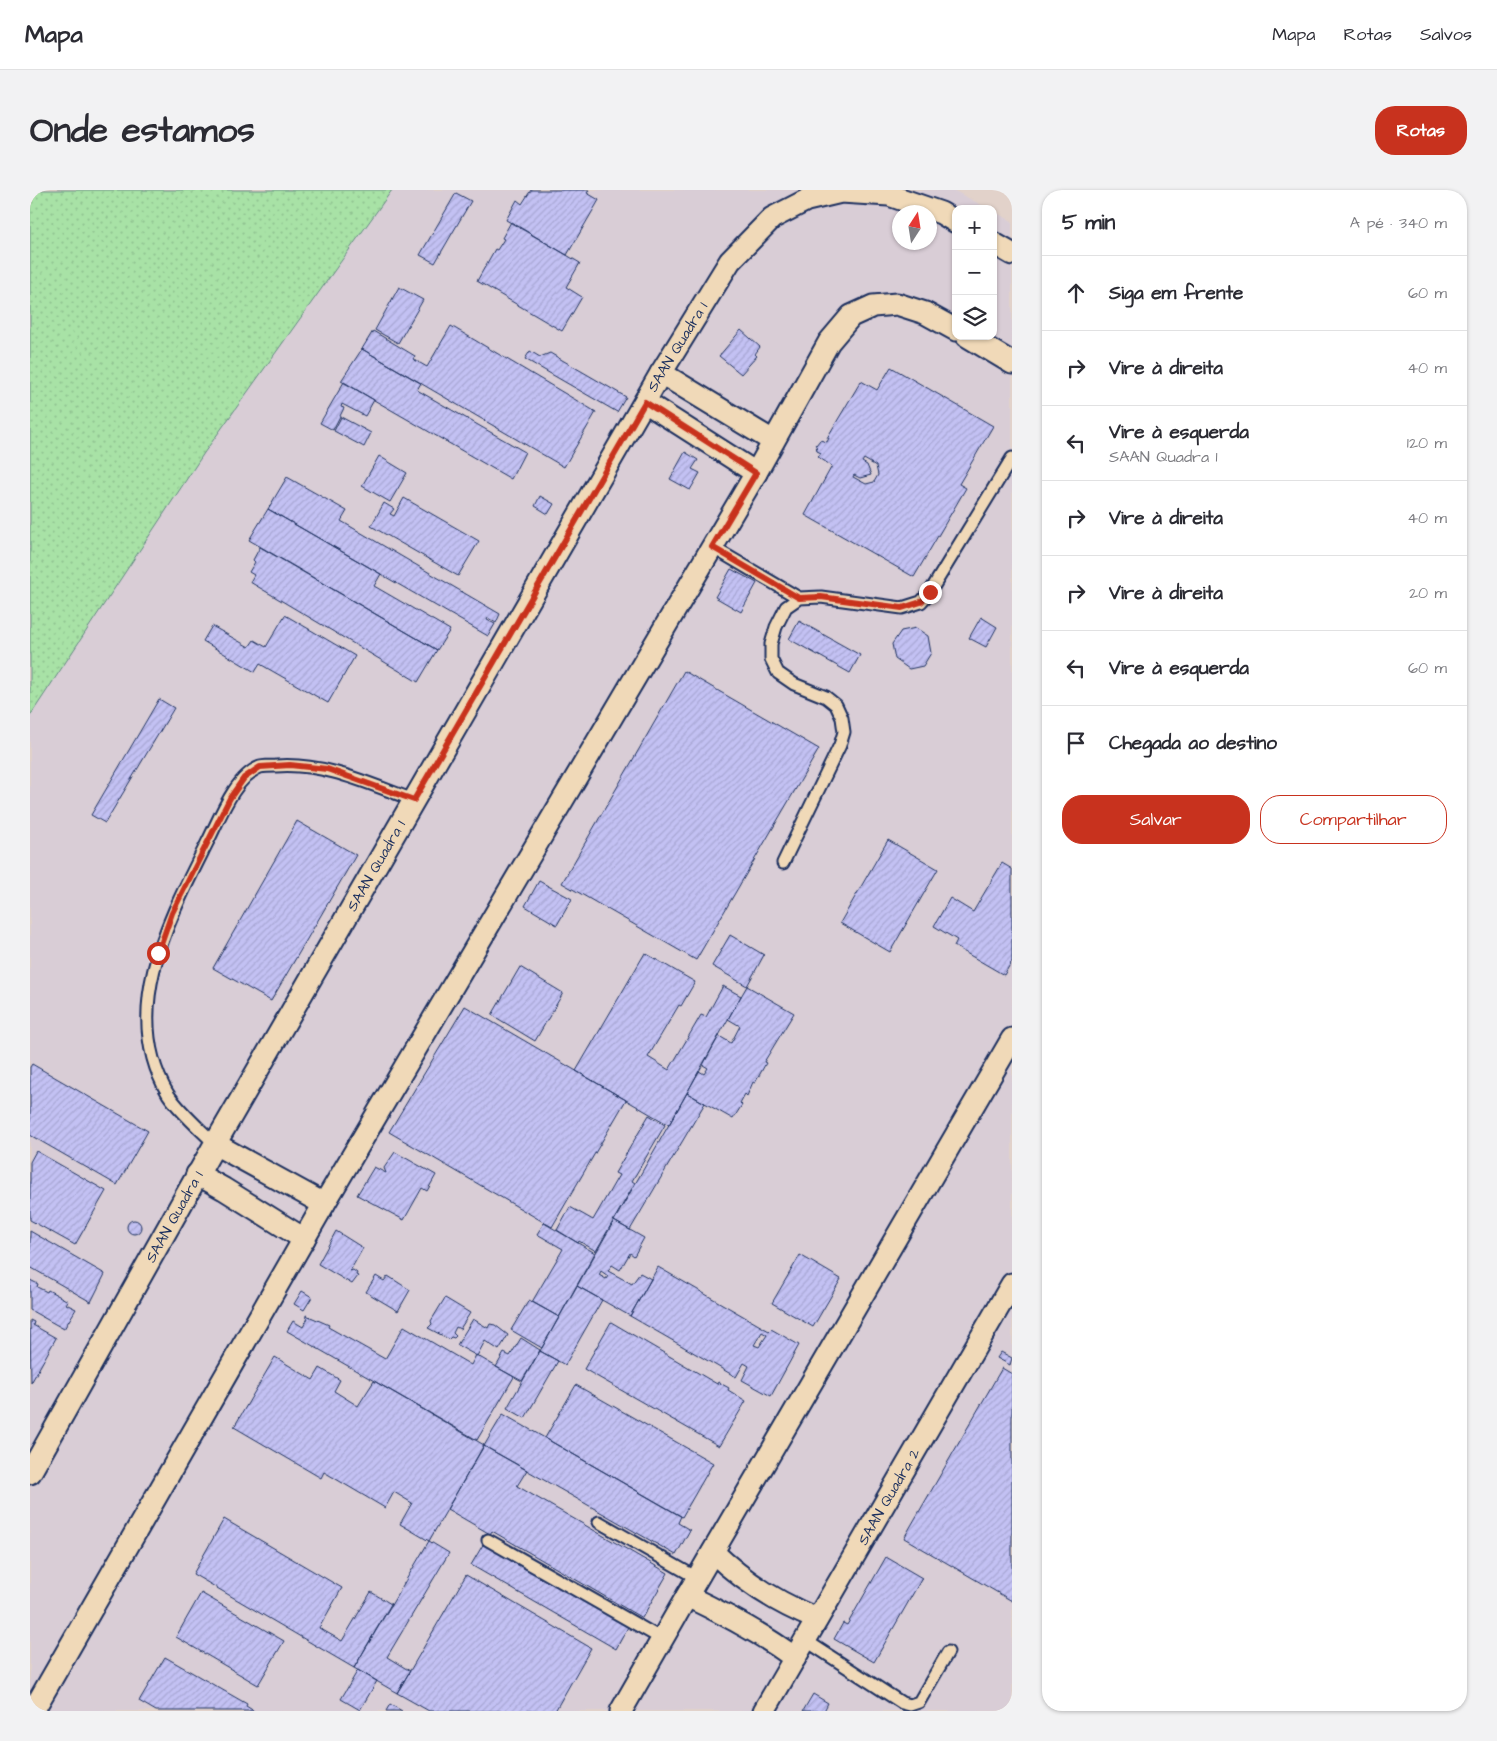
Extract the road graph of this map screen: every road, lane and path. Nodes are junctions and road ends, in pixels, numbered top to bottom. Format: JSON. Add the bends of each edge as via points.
{"nodes":[{"id":1,"x":948,"y":218,"type":"edge"},
{"id":2,"x":997,"y":245,"type":"edge"},
{"id":3,"x":1012,"y":254,"type":"edge"},
{"id":4,"x":952,"y":328,"type":"edge"},
{"id":5,"x":974,"y":340,"type":"edge"},
{"id":6,"x":1012,"y":363,"type":"edge"},
{"id":7,"x":661,"y":373,"type":"junction"},
{"id":8,"x":645,"y":402,"type":"junction"},
{"id":9,"x":773,"y":442,"type":"junction"},
{"id":10,"x":1012,"y":458,"type":"edge"},
{"id":11,"x":756,"y":473,"type":"junction"},
{"id":12,"x":712,"y":547,"type":"junction"},
{"id":13,"x":799,"y":598,"type":"junction"},
{"id":14,"x":414,"y":800,"type":"junction"},
{"id":15,"x":783,"y":863,"type":"dead end"},
{"id":16,"x":1012,"y":1039,"type":"edge"},
{"id":17,"x":214,"y":1144,"type":"junction"},
{"id":18,"x":198,"y":1174,"type":"junction"},
{"id":19,"x":324,"y":1204,"type":"junction"},
{"id":20,"x":304,"y":1239,"type":"junction"},
{"id":21,"x":1012,"y":1284,"type":"edge"},
{"id":22,"x":30,"y":1473,"type":"edge"},
{"id":23,"x":599,"y":1522,"type":"dead end"},
{"id":24,"x":488,"y":1540,"type":"dead end"},
{"id":25,"x":714,"y":1552,"type":"junction"},
{"id":26,"x":692,"y":1587,"type":"junction"},
{"id":27,"x":817,"y":1619,"type":"junction"},
{"id":28,"x":662,"y":1639,"type":"junction"},
{"id":29,"x":800,"y":1649,"type":"junction"},
{"id":30,"x":948,"y":1652,"type":"dead end"},
{"id":31,"x":33,"y":1711,"type":"edge"},
{"id":32,"x":621,"y":1711,"type":"edge"},
{"id":33,"x":764,"y":1711,"type":"edge"}],
"edges":[{"from":1,"to":7,"type":"street","name":"SAAN Quadra 1","via":[[888,195],[841,192],[807,200],[772,218],[730,260]]},
{"from":2,"to":3,"type":"street"},
{"from":4,"to":9,"type":"street","via":[[925,313],[896,304],[873,306],[851,316],[829,342]]},
{"from":5,"to":6,"type":"street"},
{"from":7,"to":8,"type":"street","name":"SAAN Quadra 1"},
{"from":7,"to":9,"type":"street"},
{"from":8,"to":11,"type":"street"},
{"from":8,"to":14,"type":"street","name":"SAAN Quadra 1"},
{"from":9,"to":11,"type":"street"},
{"from":10,"to":13,"type":"lane","via":[[921,602],[902,608],[821,597]]},
{"from":11,"to":12,"type":"street"},
{"from":12,"to":13,"type":"lane"},
{"from":12,"to":19,"type":"street"},
{"from":13,"to":15,"type":"lane","via":[[786,607],[776,627],[771,659],[778,673],[836,705],[844,732]]},
{"from":14,"to":17,"type":"street","name":"SAAN Quadra 1"},
{"from":14,"to":17,"type":"lane","via":[[327,769],[290,765],[260,767],[244,778],[230,798],[172,913],[150,989],[148,1026],[155,1066],[169,1095]]},
{"from":16,"to":25,"type":"street"},
{"from":17,"to":18,"type":"street","name":"SAAN Quadra 1"},
{"from":17,"to":19,"type":"street"},
{"from":18,"to":20,"type":"street"},
{"from":18,"to":22,"type":"street","name":"SAAN Quadra 1"},
{"from":19,"to":20,"type":"street"},
{"from":20,"to":31,"type":"street"},
{"from":21,"to":27,"type":"street","name":"SAAN Quadra 2"},
{"from":23,"to":26,"type":"lane"},
{"from":24,"to":28,"type":"lane"},
{"from":25,"to":26,"type":"street"},
{"from":25,"to":27,"type":"street","via":[[760,1591]]},
{"from":26,"to":28,"type":"street"},
{"from":26,"to":29,"type":"street","via":[[726,1615],[771,1640]]},
{"from":27,"to":29,"type":"street","name":"SAAN Quadra 2"},
{"from":28,"to":32,"type":"street"},
{"from":29,"to":30,"type":"lane","via":[[910,1705],[919,1702]]},
{"from":29,"to":33,"type":"street","name":"SAAN Quadra 2"}]}
